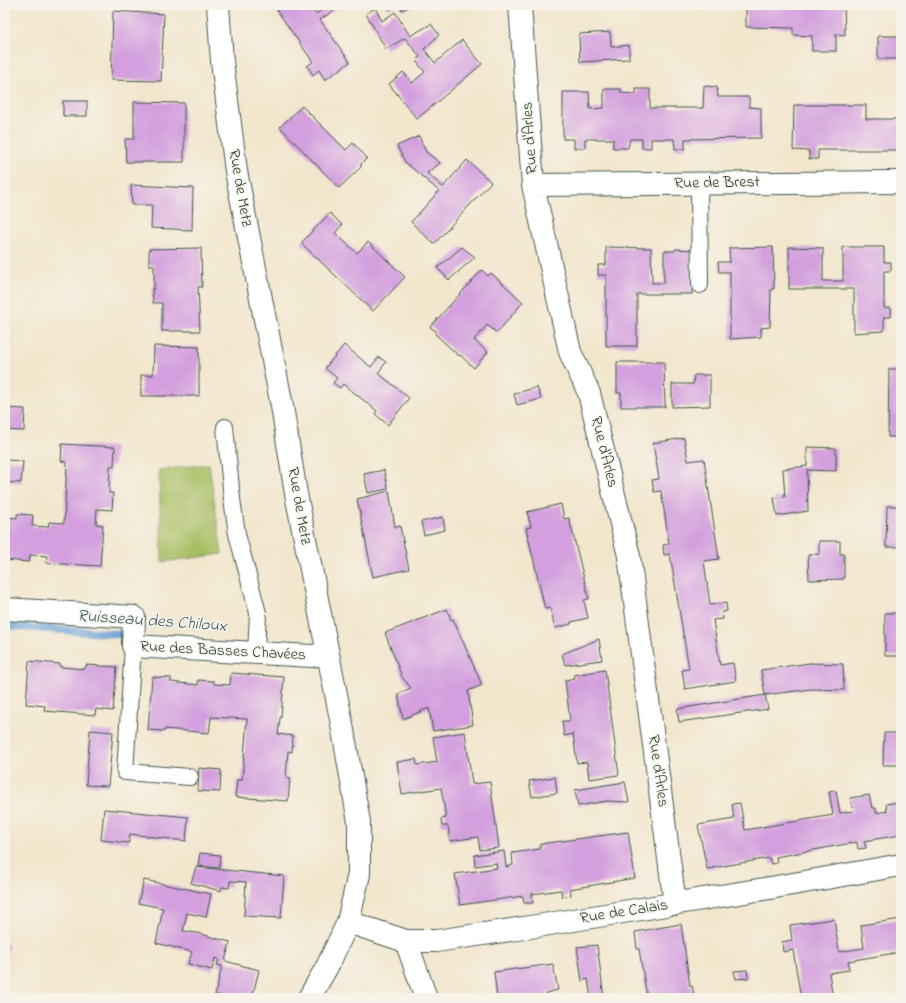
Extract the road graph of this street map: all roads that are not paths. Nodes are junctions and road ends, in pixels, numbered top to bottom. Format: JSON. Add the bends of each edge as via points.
{"nodes":[{"id":1,"x":218,"y":5,"type":"edge"},
{"id":2,"x":520,"y":5,"type":"edge"},
{"id":3,"x":901,"y":182,"type":"edge"},
{"id":4,"x":699,"y":183,"type":"junction"},
{"id":5,"x":533,"y":185,"type":"junction"},
{"id":6,"x":700,"y":285,"type":"dead end"},
{"id":7,"x":225,"y":427,"type":"dead end"},
{"id":8,"x":5,"y":609,"type":"edge"},
{"id":9,"x":133,"y":646,"type":"junction"},
{"id":10,"x":256,"y":653,"type":"junction"},
{"id":11,"x":328,"y":653,"type":"junction"},
{"id":12,"x":190,"y":777,"type":"dead end"},
{"id":13,"x":901,"y":865,"type":"edge"},
{"id":14,"x":675,"y":904,"type":"junction"},
{"id":15,"x":348,"y":922,"type":"junction"},
{"id":16,"x":406,"y":941,"type":"junction"},
{"id":17,"x":309,"y":998,"type":"edge"},
{"id":18,"x":426,"y":998,"type":"edge"}],
"edges":[{"from":1,"to":11,"type":"street","name":"Rue de Metz","via":[[222,61],[236,171]]},
{"from":2,"to":5,"type":"street","name":"Rue d'Arles"},
{"from":3,"to":4,"type":"street","name":"Rue de Brest"},
{"from":4,"to":5,"type":"street","name":"Rue de Brest"},
{"from":4,"to":6,"type":"lane"},
{"from":5,"to":14,"type":"street","name":"Rue d'Arles","via":[[570,352],[589,393],[629,556]]},
{"from":7,"to":10,"type":"lane","via":[[237,534],[258,613]]},
{"from":8,"to":9,"type":"street","name":"Rue des Basses Chavées","via":[[134,617]]},
{"from":9,"to":10,"type":"street","name":"Rue des Basses Chavées"},
{"from":9,"to":12,"type":"lane","via":[[125,772]]},
{"from":10,"to":11,"type":"street","name":"Rue des Basses Chavées","via":[[312,656]]},
{"from":11,"to":15,"type":"street","name":"Rue de Metz","via":[[359,822],[359,874]]},
{"from":13,"to":14,"type":"street","name":"Rue de Calais"},
{"from":14,"to":16,"type":"street","name":"Rue de Calais","via":[[436,941]]},
{"from":15,"to":16,"type":"street","name":"Rue de Calais"},
{"from":15,"to":17,"type":"street","name":"Rue de Metz"},
{"from":16,"to":18,"type":"street"}]}
